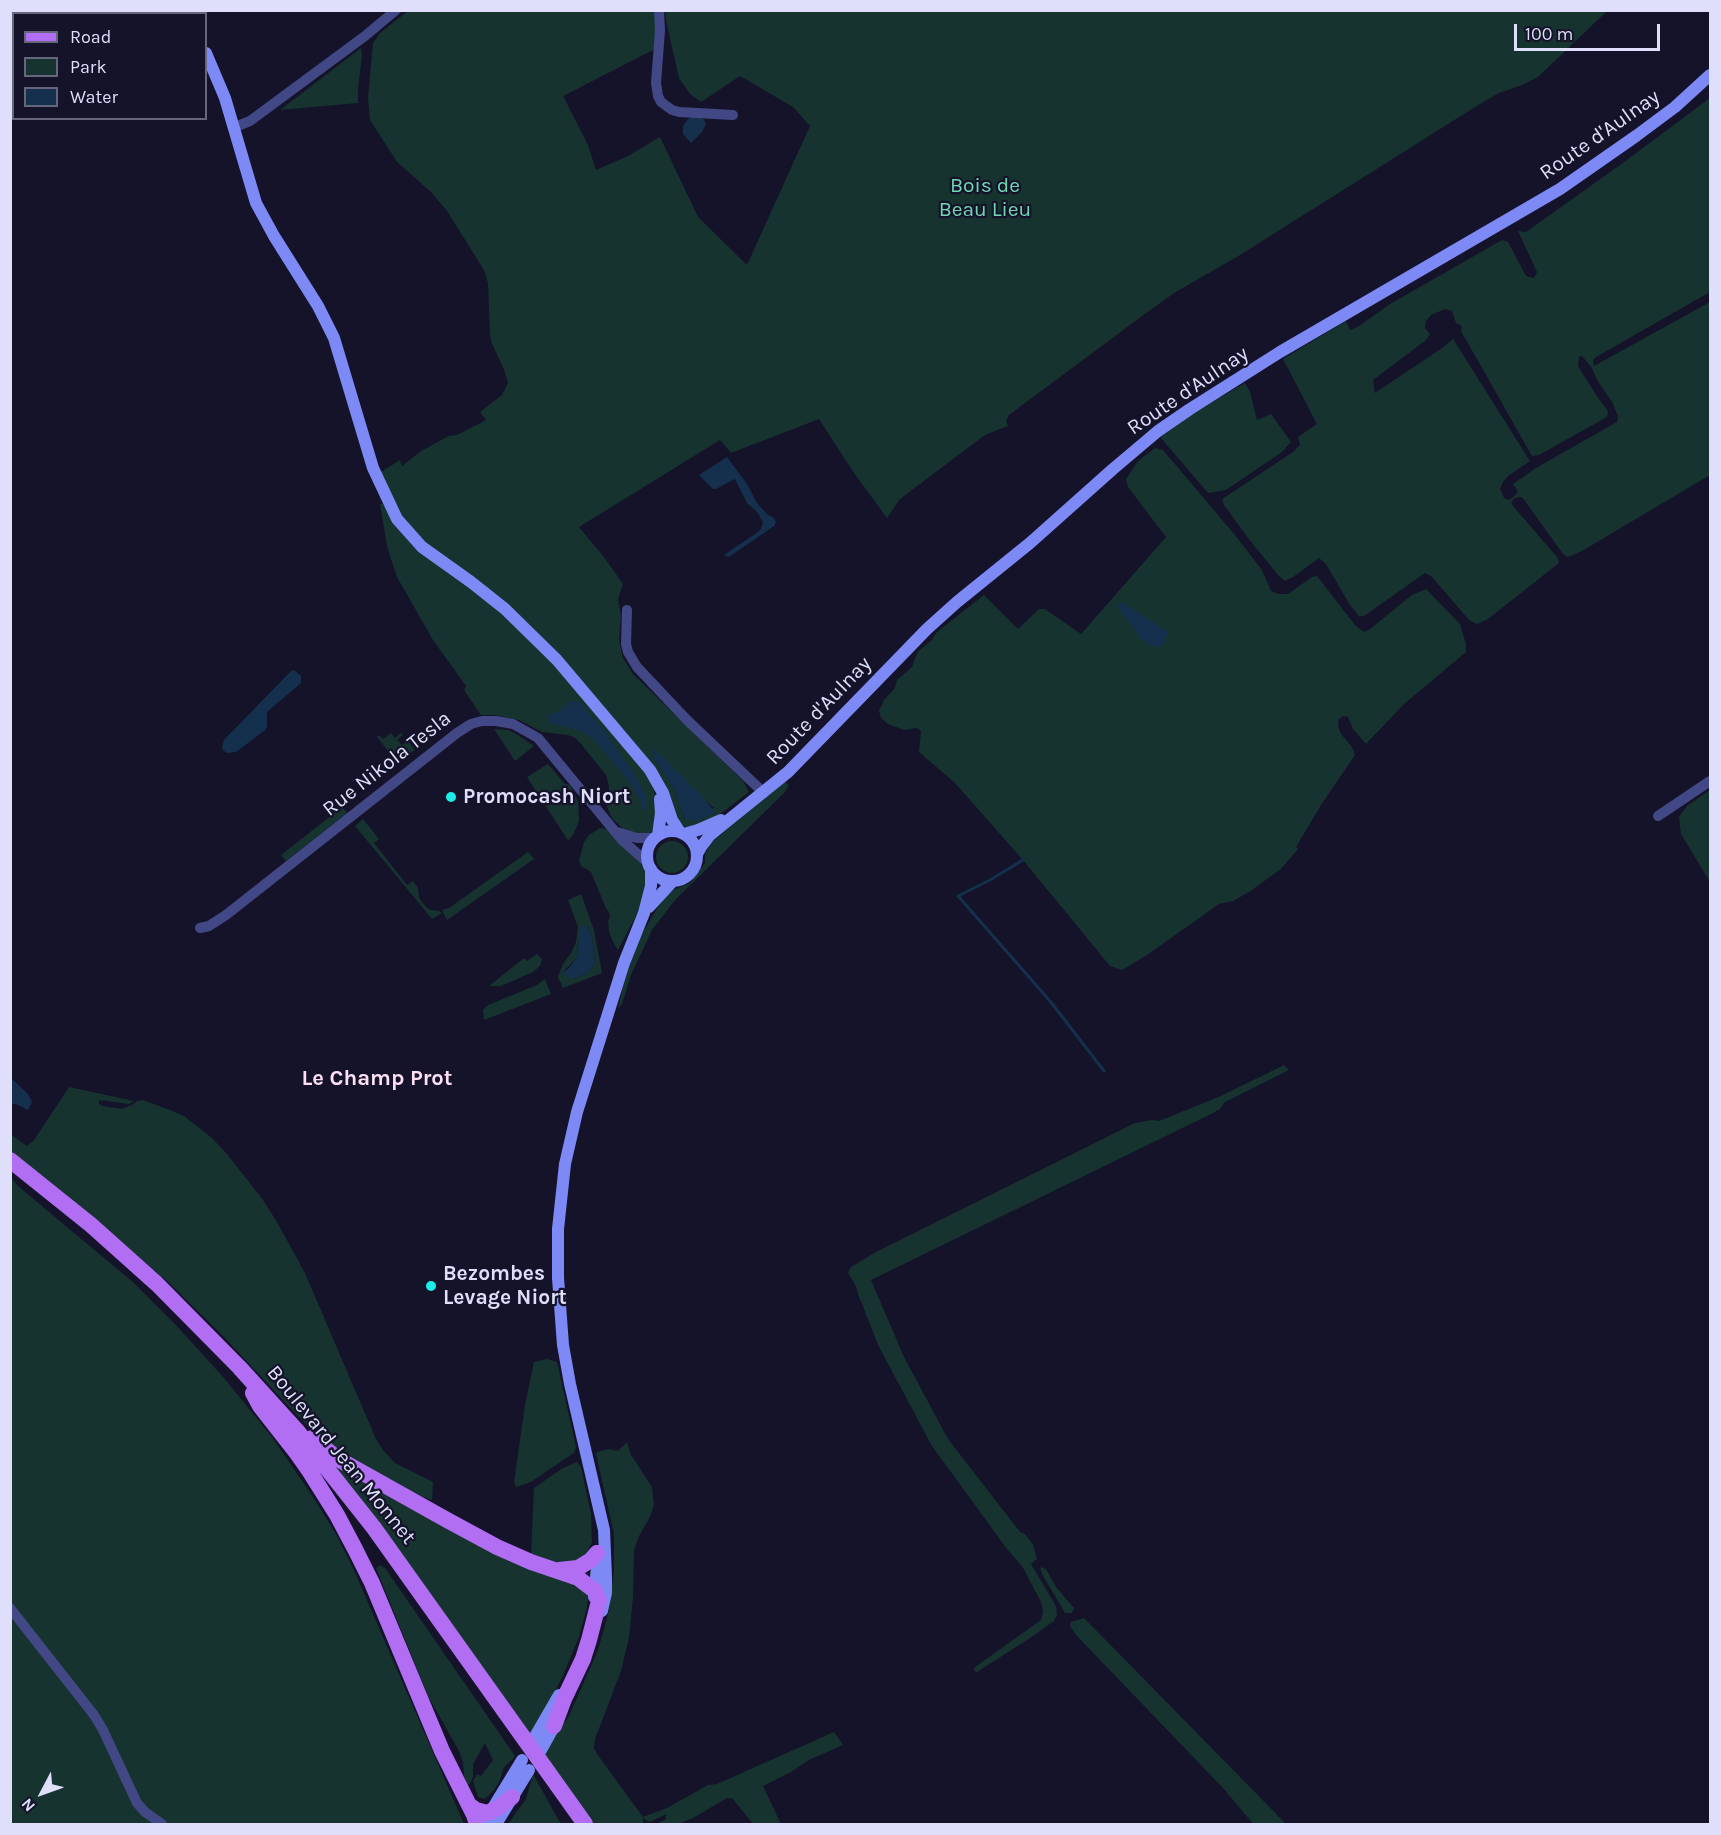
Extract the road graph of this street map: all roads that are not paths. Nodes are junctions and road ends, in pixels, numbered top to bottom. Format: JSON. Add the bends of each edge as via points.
{"nodes":[{"id":1,"x":396,"y":10,"type":"edge"},
{"id":2,"x":659,"y":10,"type":"edge"},
{"id":3,"x":207,"y":55,"type":"edge"},
{"id":4,"x":1710,"y":75,"type":"edge"},
{"id":5,"x":733,"y":115,"type":"dead end"},
{"id":6,"x":235,"y":127,"type":"junction"},
{"id":7,"x":627,"y":609,"type":"dead end"},
{"id":8,"x":1710,"y":781,"type":"edge"},
{"id":9,"x":658,"y":783,"type":"junction"},
{"id":10,"x":764,"y":793,"type":"junction"},
{"id":11,"x":741,"y":809,"type":"junction"},
{"id":12,"x":1658,"y":816,"type":"dead end"},
{"id":13,"x":616,"y":831,"type":"junction"},
{"id":14,"x":682,"y":833,"type":"junction"},
{"id":15,"x":656,"y":836,"type":"junction"},
{"id":16,"x":697,"y":854,"type":"junction"},
{"id":17,"x":649,"y":866,"type":"junction"},
{"id":18,"x":673,"y":881,"type":"junction"},
{"id":19,"x":644,"y":913,"type":"junction"},
{"id":20,"x":200,"y":928,"type":"dead end"},
{"id":21,"x":10,"y":1160,"type":"edge"},
{"id":22,"x":10,"y":1168,"type":"edge"},
{"id":23,"x":258,"y":1392,"type":"junction"},
{"id":24,"x":600,"y":1511,"type":"junction"},
{"id":25,"x":597,"y":1553,"type":"junction"},
{"id":26,"x":559,"y":1570,"type":"junction"},
{"id":27,"x":595,"y":1591,"type":"junction"},
{"id":28,"x":10,"y":1608,"type":"edge"},
{"id":29,"x":554,"y":1726,"type":"junction"},
{"id":30,"x":512,"y":1797,"type":"joint"},
{"id":31,"x":469,"y":1806,"type":"junction"},
{"id":32,"x":490,"y":1820,"type":"edge"},
{"id":33,"x":162,"y":1824,"type":"edge"},
{"id":34,"x":477,"y":1824,"type":"edge"},
{"id":35,"x":577,"y":1824,"type":"edge"},
{"id":36,"x":585,"y":1824,"type":"edge"}],
"edges":[{"from":1,"to":6,"type":"street","via":[[250,121]]},
{"from":2,"to":5,"type":"street","via":[[656,83],[661,102],[678,112]]},
{"from":3,"to":6,"type":"street"},
{"from":4,"to":10,"type":"street","name":"Route d'Aulnay","via":[[1675,107],[1560,189],[1280,352],[1166,425],[927,629]]},
{"from":6,"to":9,"type":"street","via":[[251,190],[263,217],[334,338],[373,468],[397,519],[422,547],[489,596],[557,660]]},
{"from":7,"to":10,"type":"street","via":[[626,644],[637,667]]},
{"from":8,"to":12,"type":"street"},
{"from":9,"to":14,"type":"street","via":[[672,820]]},
{"from":9,"to":15,"type":"street","via":[[661,813]]},
{"from":10,"to":11,"type":"street","name":"Route d'Aulnay"},
{"from":11,"to":14,"type":"street","name":"Route d'Aulnay","via":[[705,828]]},
{"from":11,"to":16,"type":"street","name":"Route d'Aulnay","via":[[711,835]]},
{"from":13,"to":15,"type":"street","via":[[637,838]]},
{"from":13,"to":17,"type":"street","name":"Rue Nikola Tesla"},
{"from":13,"to":20,"type":"street","name":"Rue Nikola Tesla","via":[[538,738],[513,724],[482,721],[457,733],[226,915]]},
{"from":14,"to":15,"type":"street","via":[[669,831]]},
{"from":14,"to":16,"type":"street","via":[[695,844]]},
{"from":15,"to":17,"type":"street","via":[[647,852]]},
{"from":16,"to":18,"type":"street","via":[[692,871]]},
{"from":17,"to":18,"type":"street","via":[[662,879]]},
{"from":17,"to":19,"type":"street","via":[[651,886]]},
{"from":18,"to":19,"type":"street"},
{"from":19,"to":24,"type":"street","via":[[579,1103],[558,1229],[563,1345]]},
{"from":21,"to":23,"type":"main road","name":"Boulevard Jean Monnet","via":[[157,1284]]},
{"from":22,"to":23,"type":"main road","name":"Boulevard Jean Monnet","via":[[86,1229]]},
{"from":23,"to":26,"type":"main road","via":[[271,1394],[311,1436],[346,1463],[497,1547]]},
{"from":23,"to":31,"type":"main road","via":[[260,1406],[322,1491],[355,1549]]},
{"from":23,"to":35,"type":"main road","name":"Boulevard Jean Monnet","via":[[399,1571]]},
{"from":23,"to":36,"type":"main road","name":"Boulevard Jean Monnet","via":[[328,1468],[374,1528]]},
{"from":24,"to":25,"type":"street"},
{"from":24,"to":29,"type":"street","via":[[606,1561],[603,1608],[590,1654]]},
{"from":25,"to":26,"type":"main road","via":[[579,1568]]},
{"from":25,"to":27,"type":"street"},
{"from":26,"to":27,"type":"main road"},
{"from":27,"to":29,"type":"main road","via":[[599,1601],[590,1640]]},
{"from":27,"to":29,"type":"street","via":[[578,1656],[537,1745]]},
{"from":28,"to":33,"type":"street","via":[[94,1715],[137,1803]]},
{"from":30,"to":32,"type":"main road"},
{"from":30,"to":32,"type":"street","via":[[525,1765]]},
{"from":31,"to":32,"type":"main road"},
{"from":31,"to":34,"type":"main road"}]}
